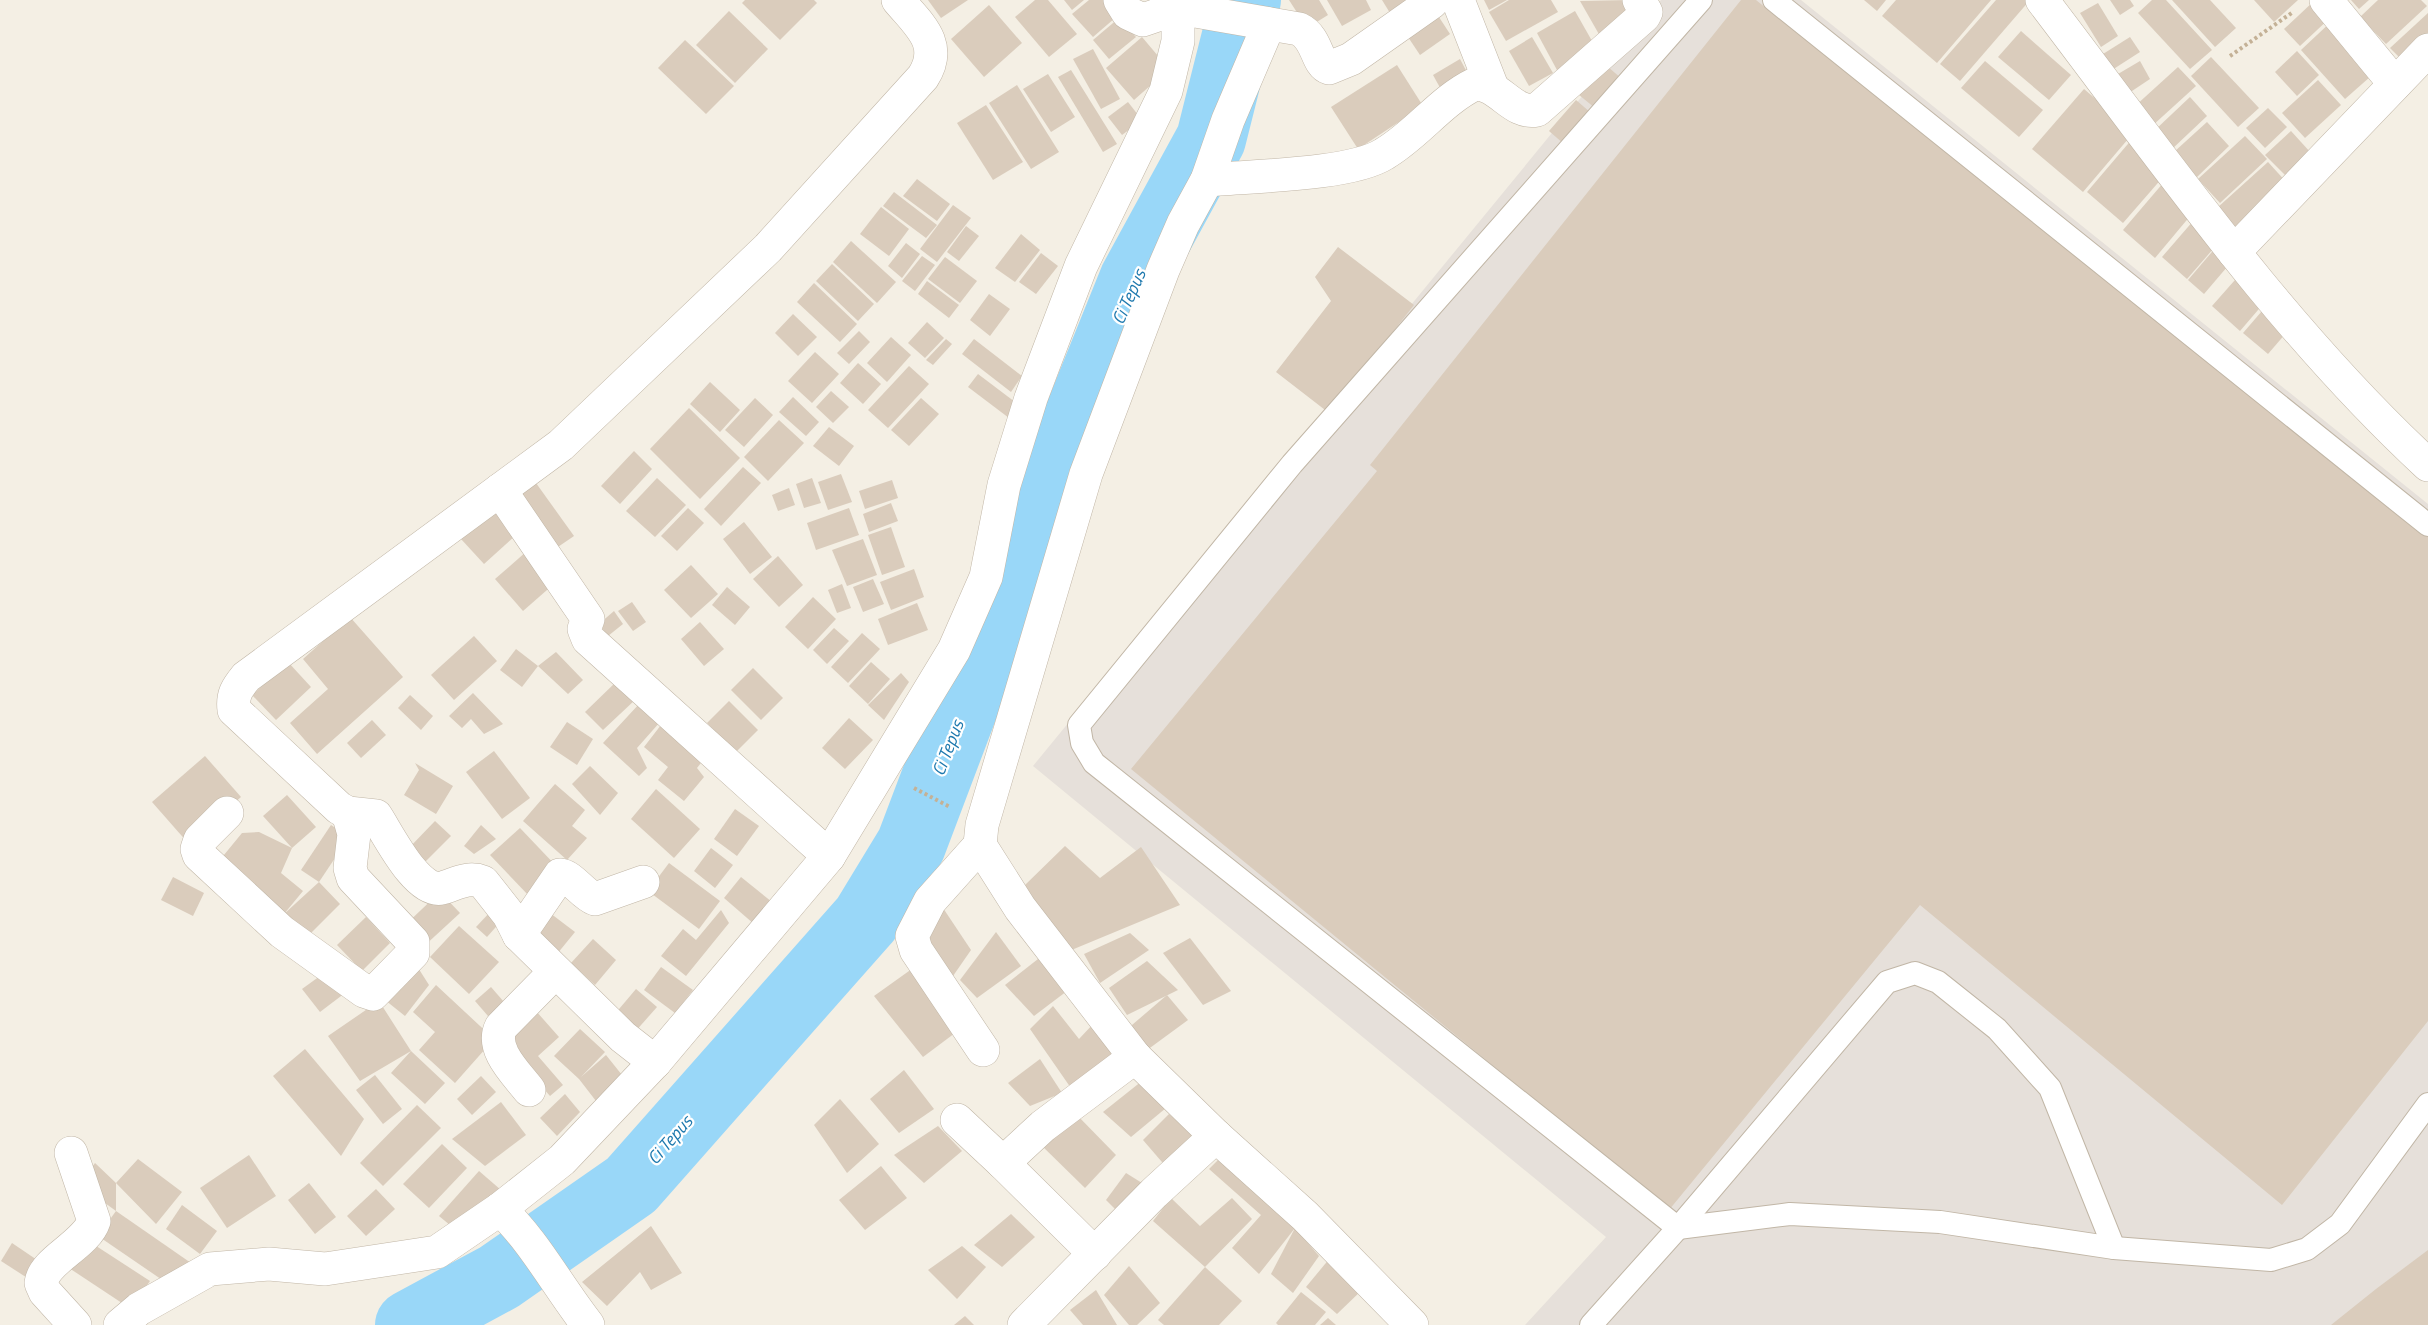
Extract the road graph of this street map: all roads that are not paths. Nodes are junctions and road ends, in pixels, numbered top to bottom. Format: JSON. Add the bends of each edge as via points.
{"nodes":[{"id":1,"x":898,"y":0,"type":"edge"},
{"id":2,"x":1120,"y":0,"type":"edge"},
{"id":3,"x":1639,"y":0,"type":"edge"},
{"id":4,"x":1701,"y":0,"type":"edge"},
{"id":5,"x":1774,"y":0,"type":"edge"},
{"id":6,"x":2042,"y":0,"type":"edge"},
{"id":7,"x":1445,"y":1,"type":"edge"},
{"id":8,"x":2314,"y":3,"type":"edge"},
{"id":9,"x":1183,"y":5,"type":"edge"},
{"id":10,"x":1263,"y":23,"type":"junction"},
{"id":11,"x":2428,"y":50,"type":"edge"},
{"id":12,"x":2395,"y":84,"type":"junction"},
{"id":13,"x":1492,"y":87,"type":"junction"},
{"id":14,"x":1208,"y":180,"type":"junction"},
{"id":15,"x":2234,"y":252,"type":"junction"},
{"id":16,"x":2428,"y":465,"type":"edge"},
{"id":17,"x":500,"y":490,"type":"junction"},
{"id":18,"x":2428,"y":525,"type":"edge"},
{"id":19,"x":227,"y":813,"type":"dead end"},
{"id":20,"x":348,"y":813,"type":"junction"},
{"id":21,"x":980,"y":845,"type":"junction"},
{"id":22,"x":829,"y":856,"type":"junction"},
{"id":23,"x":643,"y":882,"type":"dead end"},
{"id":24,"x":519,"y":935,"type":"junction"},
{"id":25,"x":555,"y":972,"type":"junction"},
{"id":26,"x":983,"y":1050,"type":"dead end"},
{"id":27,"x":1135,"y":1057,"type":"junction"},
{"id":28,"x":655,"y":1062,"type":"junction"},
{"id":29,"x":529,"y":1090,"type":"dead end"},
{"id":30,"x":2428,"y":1104,"type":"edge"},
{"id":31,"x":957,"y":1120,"type":"dead end"},
{"id":32,"x":1216,"y":1136,"type":"junction"},
{"id":33,"x":71,"y":1153,"type":"dead end"},
{"id":34,"x":1003,"y":1163,"type":"junction"},
{"id":35,"x":509,"y":1218,"type":"junction"},
{"id":36,"x":1678,"y":1228,"type":"junction"},
{"id":37,"x":2114,"y":1248,"type":"junction"},
{"id":38,"x":1095,"y":1254,"type":"junction"},
{"id":39,"x":75,"y":1325,"type":"edge"},
{"id":40,"x":120,"y":1325,"type":"edge"},
{"id":41,"x":588,"y":1325,"type":"edge"},
{"id":42,"x":1024,"y":1325,"type":"edge"},
{"id":43,"x":1412,"y":1325,"type":"edge"},
{"id":44,"x":1591,"y":1325,"type":"edge"}],
"edges":[{"from":1,"to":17,"type":"street","via":[[932,48],[931,64],[923,77],[768,248],[561,445]]},
{"from":2,"to":9,"type":"street","via":[[1128,13],[1143,21]]},
{"from":3,"to":13,"type":"street","via":[[1646,12],[1644,16],[1537,110],[1521,110]]},
{"from":4,"to":36,"type":"lane","via":[[1292,464],[1079,725],[1082,743],[1094,763]]},
{"from":5,"to":18,"type":"lane"},
{"from":6,"to":15,"type":"street"},
{"from":7,"to":10,"type":"street","via":[[1352,59],[1329,68],[1321,62],[1308,34]]},
{"from":7,"to":13,"type":"street"},
{"from":8,"to":12,"type":"street"},
{"from":9,"to":10,"type":"street"},
{"from":9,"to":22,"type":"street","via":[[1166,91],[1081,266],[1031,398],[1004,485],[986,577],[954,650]]},
{"from":10,"to":14,"type":"street"},
{"from":11,"to":12,"type":"street"},
{"from":12,"to":15,"type":"street"},
{"from":13,"to":14,"type":"street","via":[[1475,84],[1461,91],[1384,154],[1354,166]]},
{"from":14,"to":21,"type":"street","via":[[1163,270],[1086,474],[982,825]]},
{"from":15,"to":16,"type":"street","via":[[2301,332]]},
{"from":17,"to":20,"type":"street","via":[[246,676],[235,690],[234,710]]},
{"from":17,"to":22,"type":"street","via":[[588,619],[584,629],[588,639]]},
{"from":19,"to":20,"type":"street","via":[[200,840],[196,849],[199,855],[282,932],[364,991],[374,994],[413,953],[413,942],[353,878],[350,868],[354,834]]},
{"from":20,"to":24,"type":"street","via":[[376,816],[412,872],[426,885],[439,889],[467,880],[483,882]]},
{"from":21,"to":26,"type":"street","via":[[930,900],[912,936],[916,950]]},
{"from":21,"to":27,"type":"street","via":[[1020,908]]},
{"from":22,"to":28,"type":"street"},
{"from":23,"to":24,"type":"street","via":[[595,899],[560,875]]},
{"from":24,"to":25,"type":"street"},
{"from":25,"to":28,"type":"street"},
{"from":25,"to":29,"type":"street","via":[[498,1034],[500,1050]]},
{"from":27,"to":32,"type":"street"},
{"from":27,"to":34,"type":"street","via":[[1043,1126]]},
{"from":28,"to":35,"type":"street"},
{"from":30,"to":37,"type":"lane","via":[[2340,1224],[2307,1249],[2271,1260]]},
{"from":31,"to":34,"type":"street"},
{"from":32,"to":38,"type":"street"},
{"from":32,"to":43,"type":"street","via":[[1305,1216]]},
{"from":33,"to":39,"type":"street","via":[[94,1221],[89,1232],[45,1273],[41,1283]]},
{"from":34,"to":38,"type":"street"},
{"from":35,"to":40,"type":"street","via":[[437,1252],[325,1269],[269,1264],[210,1269],[139,1309]]},
{"from":35,"to":41,"type":"street"},
{"from":36,"to":37,"type":"lane","via":[[1790,1214],[1940,1222]]},
{"from":36,"to":37,"type":"lane","via":[[1887,982],[1915,974],[1938,982],[1989,1022],[2050,1088]]},
{"from":36,"to":44,"type":"lane"},
{"from":38,"to":42,"type":"street"}]}
